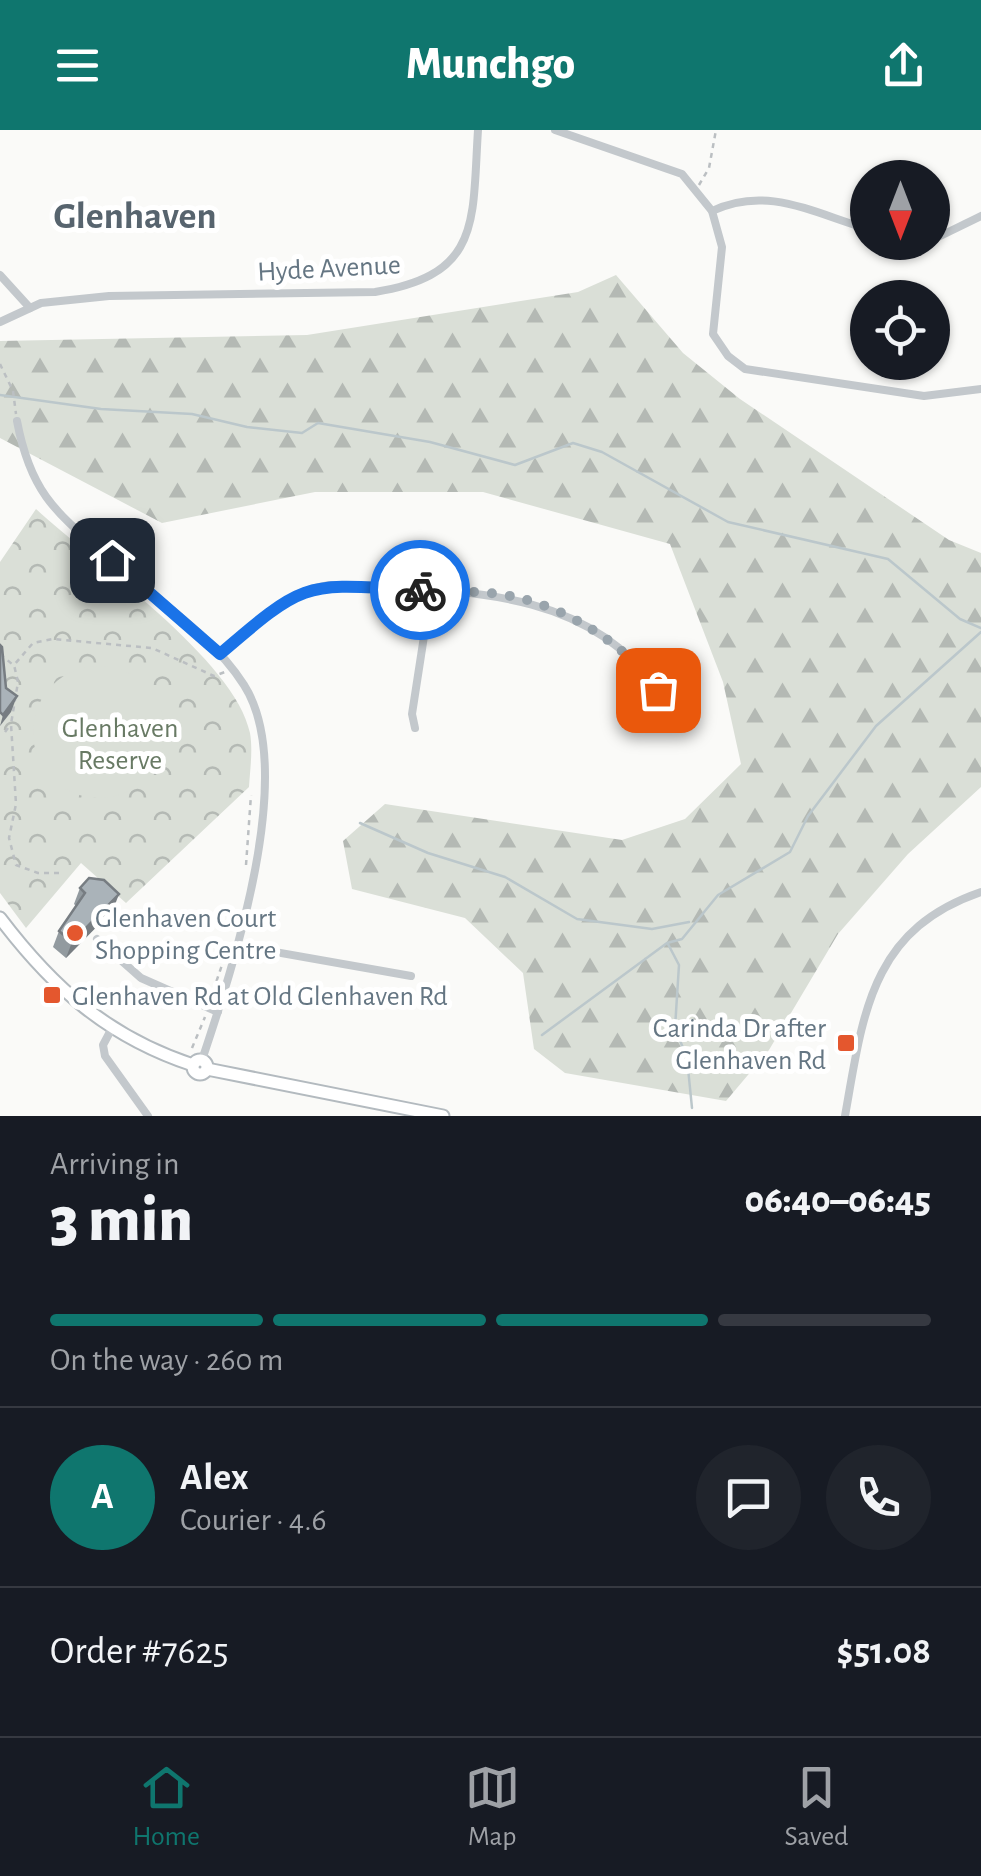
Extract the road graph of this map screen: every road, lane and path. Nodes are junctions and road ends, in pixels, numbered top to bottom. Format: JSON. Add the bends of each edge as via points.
{"nodes":[{"id":1,"x":478,"y":130,"type":"edge"},
{"id":2,"x":555,"y":130,"type":"edge"},
{"id":3,"x":716,"y":130,"type":"edge"},
{"id":4,"x":694,"y":189,"type":"junction"},
{"id":5,"x":712,"y":211,"type":"junction"},
{"id":6,"x":981,"y":216,"type":"edge"},
{"id":7,"x":850,"y":224,"type":"edge"},
{"id":8,"x":950,"y":231,"type":"edge"},
{"id":9,"x":0,"y":276,"type":"edge"},
{"id":10,"x":30,"y":308,"type":"junction"},
{"id":11,"x":0,"y":322,"type":"edge"},
{"id":12,"x":0,"y":364,"type":"edge"},
{"id":13,"x":981,"y":388,"type":"edge"},
{"id":14,"x":15,"y":407,"type":"dead end"},
{"id":15,"x":17,"y":421,"type":"dead end"},
{"id":16,"x":432,"y":591,"type":"junction"},
{"id":17,"x":0,"y":654,"type":"edge"},
{"id":18,"x":220,"y":654,"type":"junction"},
{"id":19,"x":14,"y":664,"type":"junction"},
{"id":20,"x":232,"y":669,"type":"junction"},
{"id":21,"x":658,"y":690,"type":"dead end"},
{"id":22,"x":10,"y":724,"type":"junction"},
{"id":23,"x":414,"y":728,"type":"dead end"},
{"id":24,"x":5,"y":732,"type":"dead end"},
{"id":25,"x":251,"y":795,"type":"dead end"},
{"id":26,"x":246,"y":864,"type":"dead end"},
{"id":27,"x":59,"y":873,"type":"dead end"},
{"id":28,"x":981,"y":892,"type":"edge"},
{"id":29,"x":0,"y":918,"type":"edge"},
{"id":30,"x":96,"y":939,"type":"dead end"},
{"id":31,"x":241,"y":946,"type":"junction"},
{"id":32,"x":224,"y":958,"type":"dead end"},
{"id":33,"x":411,"y":976,"type":"dead end"},
{"id":34,"x":208,"y":1008,"type":"junction"},
{"id":35,"x":218,"y":1012,"type":"junction"},
{"id":36,"x":111,"y":1030,"type":"junction"},
{"id":37,"x":192,"y":1048,"type":"dead end"},
{"id":38,"x":200,"y":1065,"type":"junction"},
{"id":39,"x":148,"y":1116,"type":"edge"},
{"id":40,"x":443,"y":1116,"type":"edge"},
{"id":41,"x":845,"y":1116,"type":"edge"}],
"edges":[{"from":1,"to":10,"type":"street","name":"Hyde Avenue","via":[[463,245],[448,267],[414,286],[65,300]]},
{"from":2,"to":4,"type":"street","via":[[660,164]]},
{"from":3,"to":4,"type":"path","via":[[709,168]]},
{"from":4,"to":5,"type":"street"},
{"from":5,"to":7,"type":"street","via":[[739,198],[762,197]]},
{"from":5,"to":13,"type":"street","via":[[722,247],[713,334],[745,369],[924,396]]},
{"from":6,"to":8,"type":"street"},
{"from":9,"to":10,"type":"street"},
{"from":10,"to":11,"type":"street","name":"Hyde Avenue"},
{"from":12,"to":14,"type":"path"},
{"from":15,"to":18,"type":"street","via":[[34,483],[58,513]]},
{"from":16,"to":18,"type":"street","via":[[308,588],[282,600]]},
{"from":16,"to":21,"type":"street","via":[[511,596],[548,606],[627,656]]},
{"from":16,"to":23,"type":"street"},
{"from":17,"to":19,"type":"path"},
{"from":18,"to":20,"type":"street"},
{"from":19,"to":20,"type":"path","via":[[33,643],[53,639],[152,648],[214,676]]},
{"from":19,"to":22,"type":"path","via":[[18,682]]},
{"from":20,"to":31,"type":"street","via":[[255,709],[264,770]]},
{"from":22,"to":24,"type":"path"},
{"from":22,"to":27,"type":"path","via":[[16,804],[10,853],[16,865]]},
{"from":25,"to":26,"type":"path"},
{"from":28,"to":41,"type":"street","via":[[913,930],[878,976],[862,1020]]},
{"from":29,"to":36,"type":"main road","via":[[56,987]]},
{"from":30,"to":34,"type":"street","via":[[141,978]]},
{"from":31,"to":33,"type":"street"},
{"from":31,"to":35,"type":"street"},
{"from":32,"to":34,"type":"path"},
{"from":34,"to":35,"type":"street"},
{"from":34,"to":37,"type":"path"},
{"from":35,"to":38,"type":"street"},
{"from":36,"to":38,"type":"main road"},
{"from":36,"to":39,"type":"street","via":[[104,1056]]},
{"from":38,"to":40,"type":"main road"}]}
